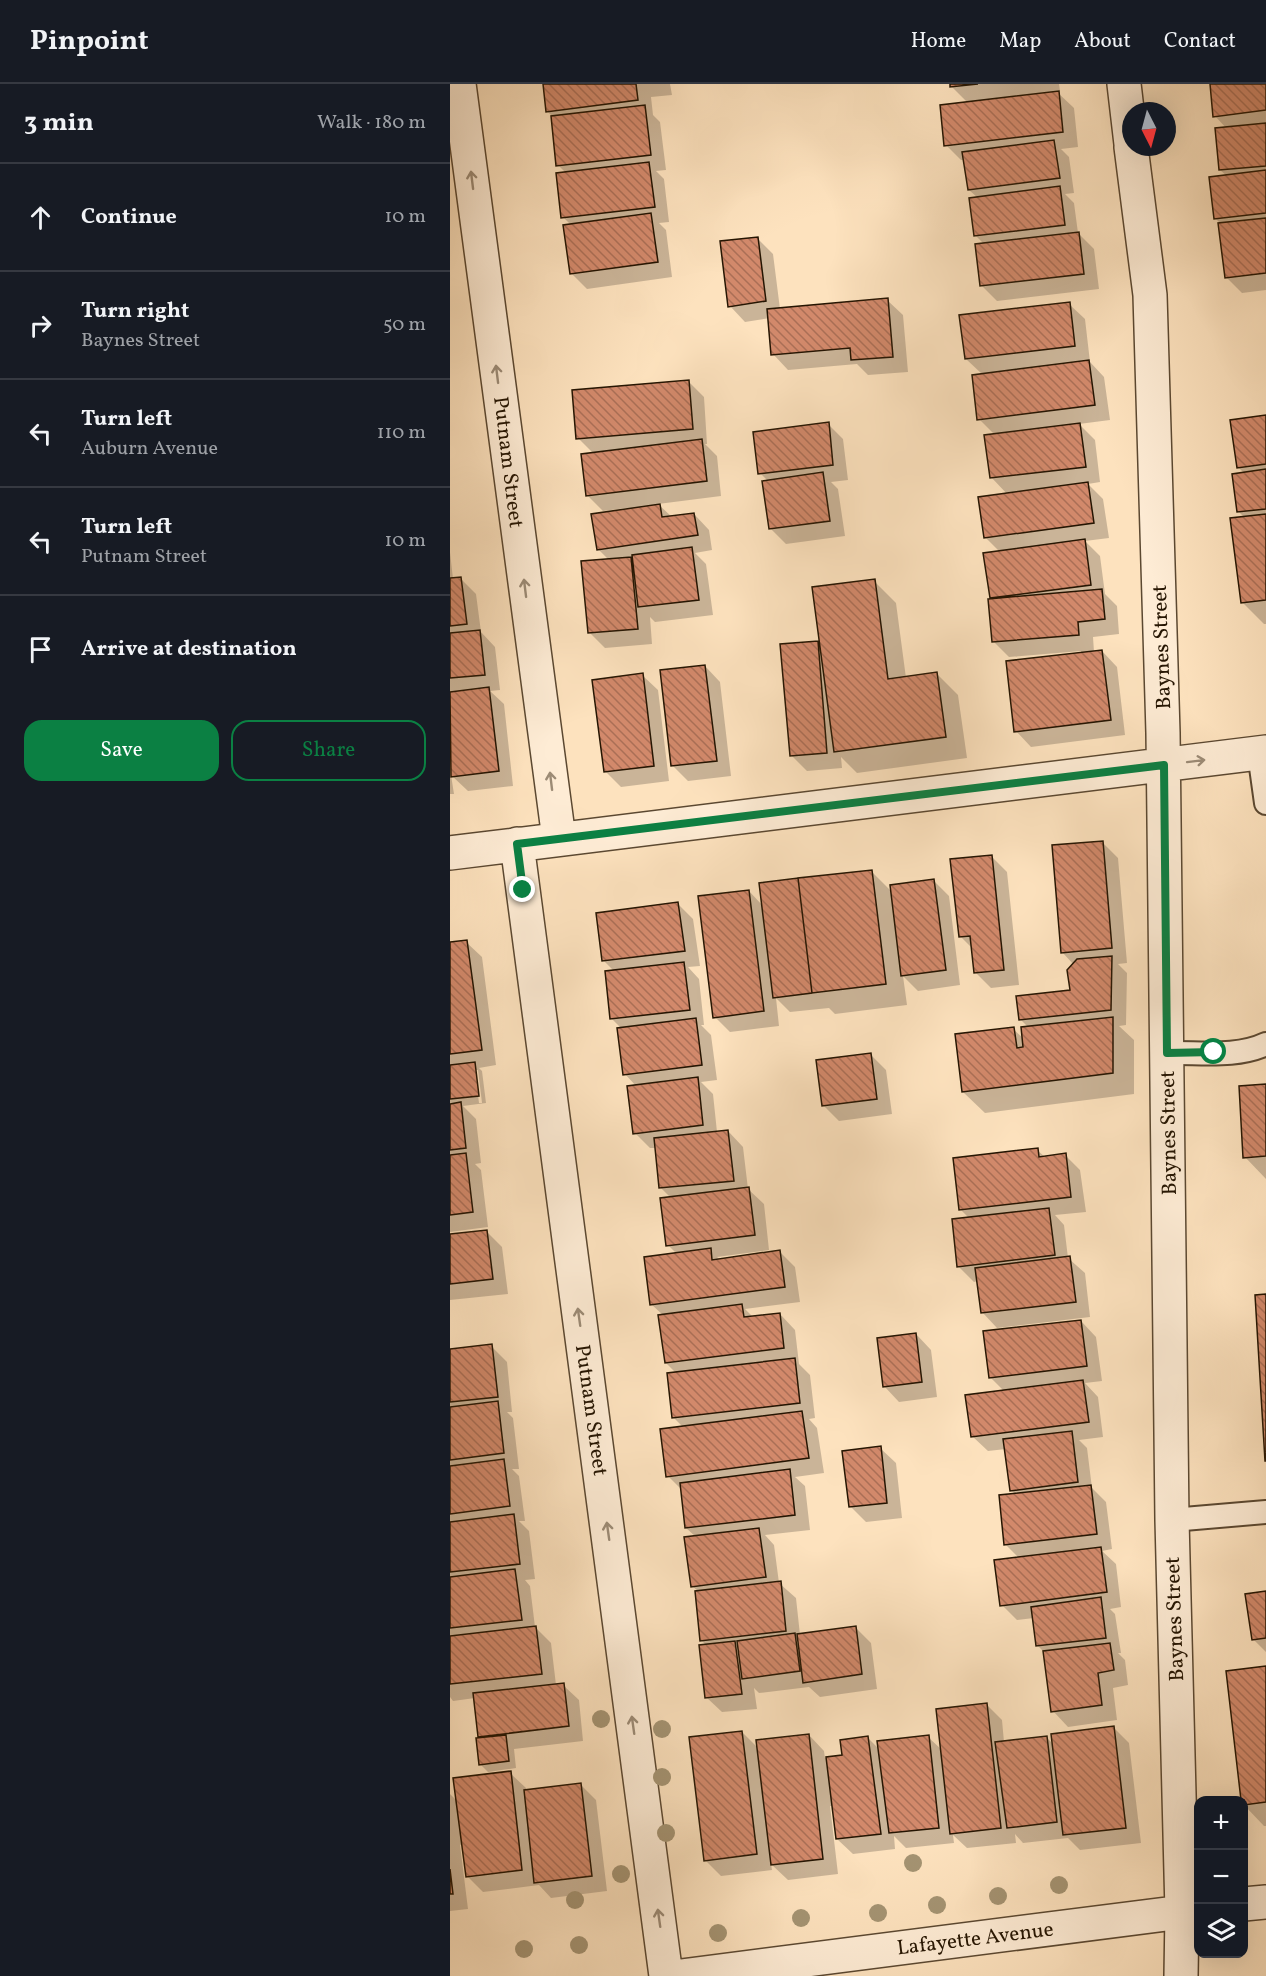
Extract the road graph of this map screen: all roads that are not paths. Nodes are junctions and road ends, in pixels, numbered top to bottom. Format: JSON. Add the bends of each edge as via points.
{"nodes":[{"id":1,"x":459,"y":84,"type":"edge"},
{"id":2,"x":1124,"y":84,"type":"edge"},
{"id":3,"x":1126,"y":102,"type":"edge"},
{"id":4,"x":1132,"y":156,"type":"edge"},
{"id":5,"x":1262,"y":753,"type":"edge"},
{"id":6,"x":1164,"y":765,"type":"junction"},
{"id":7,"x":1266,"y":803,"type":"edge"},
{"id":8,"x":559,"y":839,"type":"junction"},
{"id":9,"x":517,"y":844,"type":"junction"},
{"id":10,"x":450,"y":853,"type":"edge"},
{"id":11,"x":1266,"y":1044,"type":"edge"},
{"id":12,"x":1167,"y":1053,"type":"junction"},
{"id":13,"x":1266,"y":1512,"type":"edge"},
{"id":14,"x":1172,"y":1520,"type":"junction"},
{"id":15,"x":1266,"y":1902,"type":"edge"},
{"id":16,"x":1248,"y":1904,"type":"edge"},
{"id":17,"x":1190,"y":1911,"type":"edge"},
{"id":18,"x":666,"y":1976,"type":"edge"},
{"id":19,"x":681,"y":1976,"type":"edge"},
{"id":20,"x":1181,"y":1976,"type":"edge"}],
"edges":[{"from":8,"to":1,"type":"street","name":"Putnam Street","one_way":true},
{"from":2,"to":3,"type":"street","name":"Baynes Street"},
{"from":4,"to":6,"type":"street","name":"Baynes Street","via":[[1150,295]]},
{"from":6,"to":5,"type":"street","one_way":true},
{"from":5,"to":7,"type":"lane"},
{"from":6,"to":8,"type":"street"},
{"from":6,"to":12,"type":"street","name":"Baynes Street"},
{"from":8,"to":9,"type":"street"},
{"from":9,"to":10,"type":"street"},
{"from":18,"to":9,"type":"street","name":"Putnam Street","one_way":true},
{"from":11,"to":12,"type":"lane","via":[[1233,1052]]},
{"from":12,"to":14,"type":"street","name":"Baynes Street"},
{"from":13,"to":14,"type":"lane"},
{"from":14,"to":17,"type":"street","name":"Baynes Street"},
{"from":15,"to":16,"type":"street"},
{"from":17,"to":19,"type":"street","name":"Lafayette Avenue"},
{"from":17,"to":20,"type":"street","name":"Baynes Street"}]}
